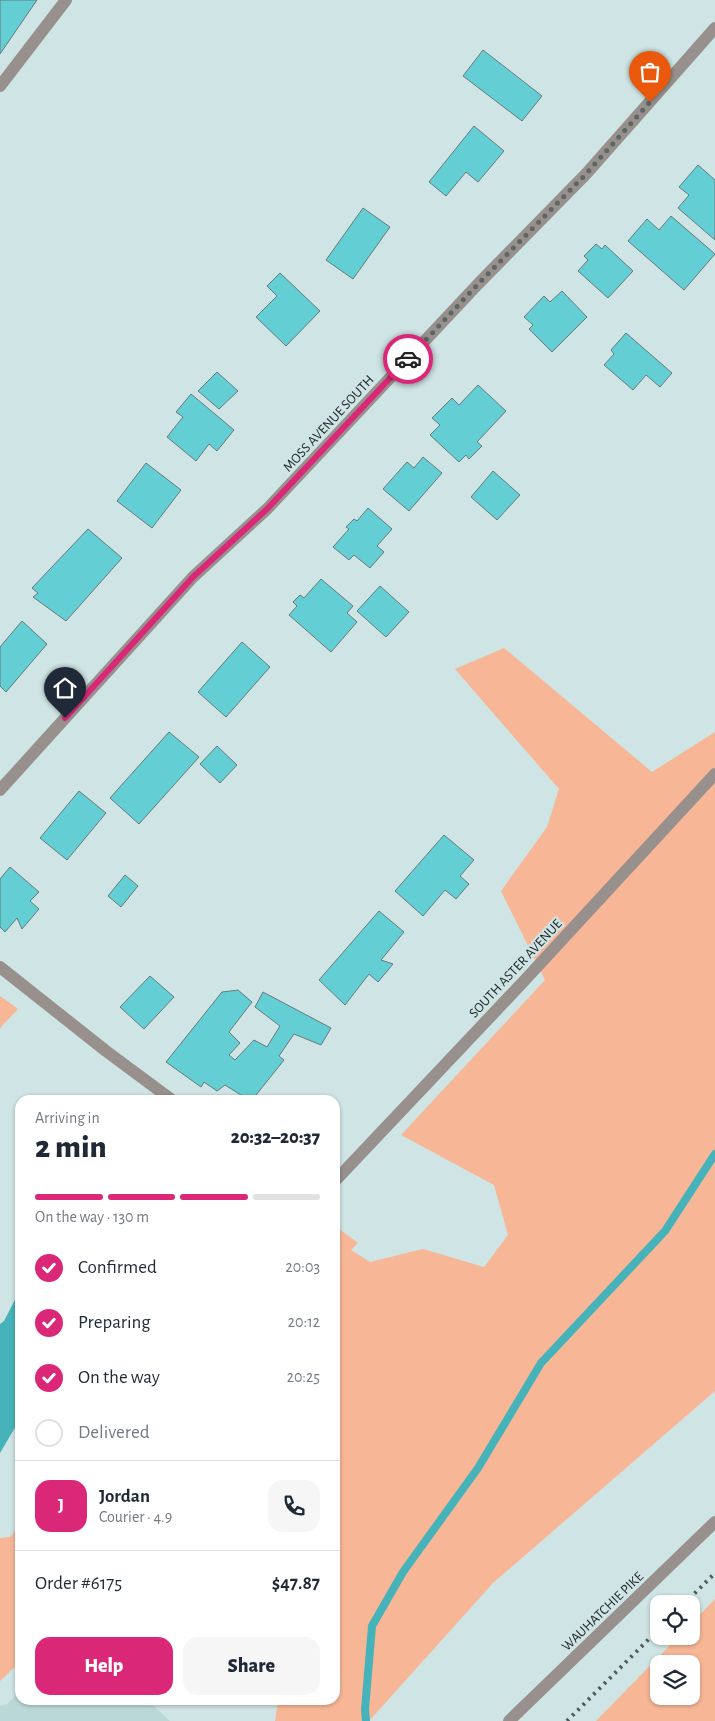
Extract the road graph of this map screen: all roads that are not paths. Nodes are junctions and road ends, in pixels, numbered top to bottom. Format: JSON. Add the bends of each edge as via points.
{"nodes":[{"id":1,"x":66,"y":0,"type":"edge"},
{"id":2,"x":715,"y":28,"type":"edge"},
{"id":3,"x":0,"y":86,"type":"edge"},
{"id":4,"x":715,"y":774,"type":"edge"},
{"id":5,"x":0,"y":790,"type":"edge"},
{"id":6,"x":0,"y":967,"type":"edge"},
{"id":7,"x":165,"y":1095,"type":"edge"},
{"id":8,"x":340,"y":1177,"type":"edge"},
{"id":9,"x":715,"y":1522,"type":"edge"},
{"id":10,"x":509,"y":1721,"type":"edge"}],
"edges":[{"from":1,"to":3,"type":"street"},
{"from":2,"to":5,"type":"street","name":"MOSS AVENUE SOUTH","via":[[586,174],[267,509],[193,577]]},
{"from":4,"to":8,"type":"street","name":"SOUTH ASTER AVENUE"},
{"from":6,"to":7,"type":"street"},
{"from":9,"to":10,"type":"street","name":"WAUHATCHIE PIKE"}]}
